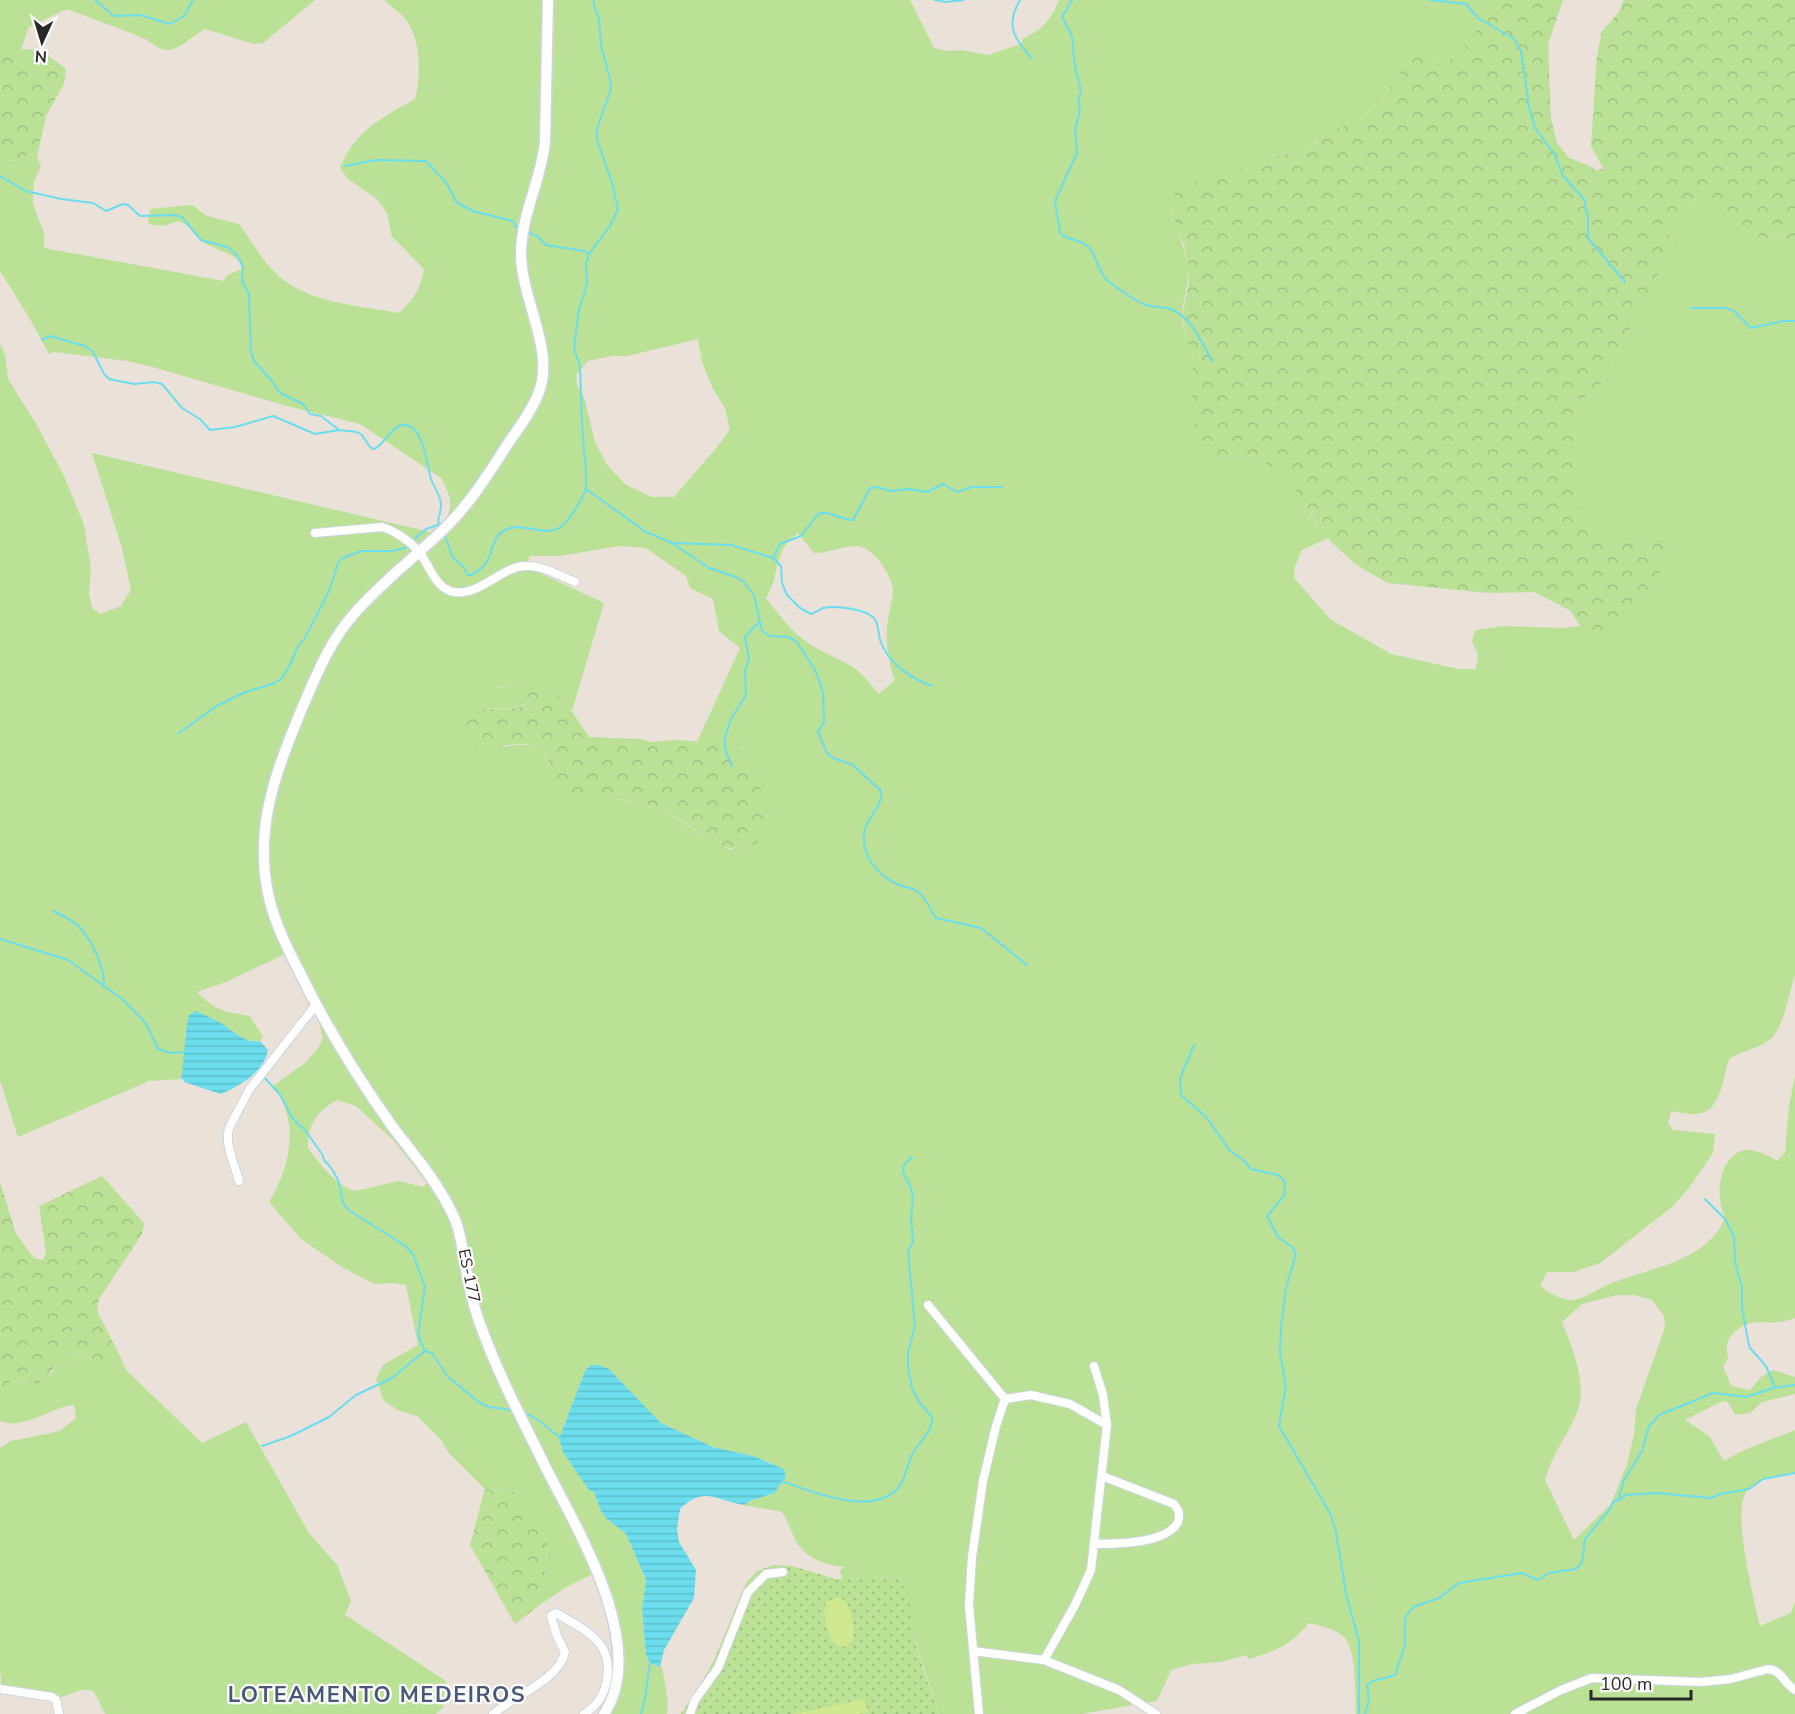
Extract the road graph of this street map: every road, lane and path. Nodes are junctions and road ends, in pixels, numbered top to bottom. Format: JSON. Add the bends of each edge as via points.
{"nodes":[{"id":1,"x":548,"y":0,"type":"edge"},
{"id":2,"x":315,"y":533,"type":"dead end"},
{"id":3,"x":419,"y":551,"type":"junction"},
{"id":4,"x":575,"y":582,"type":"dead end"},
{"id":5,"x":315,"y":1006,"type":"junction"},
{"id":6,"x":239,"y":1181,"type":"dead end"},
{"id":7,"x":928,"y":1305,"type":"dead end"},
{"id":8,"x":1094,"y":1366,"type":"dead end"},
{"id":9,"x":1005,"y":1399,"type":"junction"},
{"id":10,"x":1107,"y":1425,"type":"junction"},
{"id":11,"x":1102,"y":1476,"type":"junction"},
{"id":12,"x":1094,"y":1544,"type":"junction"},
{"id":13,"x":783,"y":1572,"type":"dead end"},
{"id":14,"x":973,"y":1651,"type":"junction"},
{"id":15,"x":1044,"y":1660,"type":"junction"},
{"id":16,"x":0,"y":1689,"type":"edge"},
{"id":17,"x":1795,"y":1690,"type":"edge"},
{"id":18,"x":59,"y":1714,"type":"edge"},
{"id":19,"x":493,"y":1714,"type":"edge"},
{"id":20,"x":584,"y":1714,"type":"edge"},
{"id":21,"x":604,"y":1714,"type":"edge"},
{"id":22,"x":690,"y":1714,"type":"edge"},
{"id":23,"x":979,"y":1714,"type":"edge"},
{"id":24,"x":1156,"y":1714,"type":"edge"},
{"id":25,"x":1515,"y":1714,"type":"edge"}],
"edges":[{"from":1,"to":3,"type":"main road","number":"ES-177","via":[[543,161],[526,217],[521,254],[542,353],[540,390],[475,494]]},
{"from":2,"to":3,"type":"street","via":[[382,527]]},
{"from":3,"to":4,"type":"street","via":[[439,584],[449,591],[469,591],[528,566]]},
{"from":3,"to":5,"type":"main road","name":"ES-177","number":"ES-177","via":[[353,615],[323,660],[270,795],[263,858],[268,896],[280,933]]},
{"from":5,"to":6,"type":"street","via":[[249,1090],[228,1130]]},
{"from":5,"to":21,"type":"main road","name":"ES-177","number":"ES-177","via":[[356,1075],[429,1175],[455,1218],[483,1332],[605,1588],[619,1666],[616,1690]]},
{"from":7,"to":9,"type":"street"},
{"from":8,"to":10,"type":"street"},
{"from":9,"to":10,"type":"street","via":[[1031,1395],[1070,1404]]},
{"from":9,"to":14,"type":"street","via":[[983,1481],[972,1557],[969,1605]]},
{"from":10,"to":11,"type":"street"},
{"from":11,"to":12,"type":"street"},
{"from":11,"to":12,"type":"street","via":[[1174,1504],[1179,1512],[1178,1522],[1168,1533],[1130,1544]]},
{"from":12,"to":15,"type":"street","via":[[1091,1570]]},
{"from":13,"to":22,"type":"street","via":[[766,1574],[748,1592],[718,1668],[695,1700]]},
{"from":14,"to":15,"type":"street"},
{"from":14,"to":23,"type":"street"},
{"from":15,"to":24,"type":"street","via":[[1119,1690]]},
{"from":16,"to":18,"type":"street","via":[[52,1696]]},
{"from":17,"to":25,"type":"street","via":[[1774,1669],[1711,1681],[1603,1677],[1561,1690]]},
{"from":19,"to":20,"type":"street","via":[[555,1671],[563,1661],[566,1652],[551,1616],[556,1613],[583,1628],[600,1644],[607,1659],[608,1678],[601,1698]]}]}
